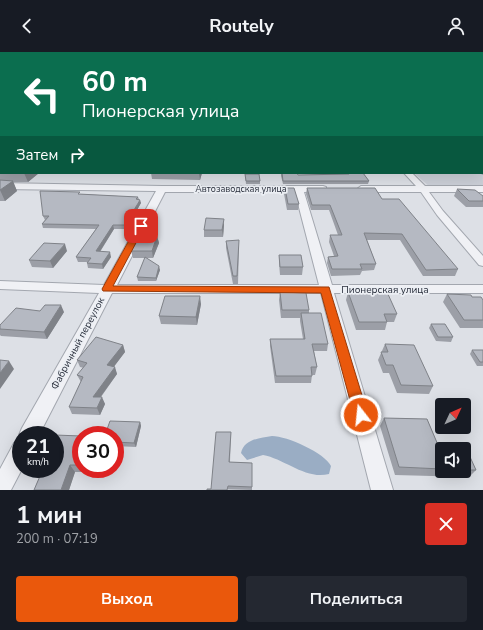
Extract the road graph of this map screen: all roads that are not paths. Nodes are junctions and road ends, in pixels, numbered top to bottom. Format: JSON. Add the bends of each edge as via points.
{"nodes":[{"id":1,"x":409,"y":174,"type":"edge"},
{"id":2,"x":0,"y":186,"type":"edge"},
{"id":3,"x":162,"y":189,"type":"junction"},
{"id":4,"x":299,"y":189,"type":"junction"},
{"id":5,"x":330,"y":189,"type":"edge"},
{"id":6,"x":354,"y":189,"type":"edge"},
{"id":7,"x":483,"y":189,"type":"edge"},
{"id":8,"x":424,"y":190,"type":"junction"},
{"id":9,"x":483,"y":263,"type":"edge"},
{"id":10,"x":0,"y":285,"type":"edge"},
{"id":11,"x":106,"y":289,"type":"junction"},
{"id":12,"x":483,"y":289,"type":"edge"},
{"id":13,"x":326,"y":290,"type":"junction"},
{"id":14,"x":34,"y":426,"type":"edge"},
{"id":15,"x":12,"y":467,"type":"edge"},
{"id":16,"x":0,"y":490,"type":"edge"},
{"id":17,"x":382,"y":490,"type":"edge"}],
"edges":[{"from":1,"to":8,"type":"street"},
{"from":2,"to":3,"type":"street","name":"Автозаводская улица"},
{"from":3,"to":4,"type":"street","name":"Автозаводская улица"},
{"from":3,"to":11,"type":"street","name":"Фабричный переулок"},
{"from":4,"to":5,"type":"street","name":"Автозаводская улица"},
{"from":4,"to":13,"type":"street"},
{"from":6,"to":8,"type":"street"},
{"from":7,"to":8,"type":"street"},
{"from":8,"to":9,"type":"street","via":[[440,213]]},
{"from":10,"to":11,"type":"street","name":"Пионерская улица"},
{"from":11,"to":13,"type":"street","name":"Пионерская улица"},
{"from":11,"to":14,"type":"street","name":"Фабричный переулок"},
{"from":12,"to":13,"type":"street","name":"Пионерская улица"},
{"from":13,"to":17,"type":"street"},
{"from":15,"to":16,"type":"street"}]}
